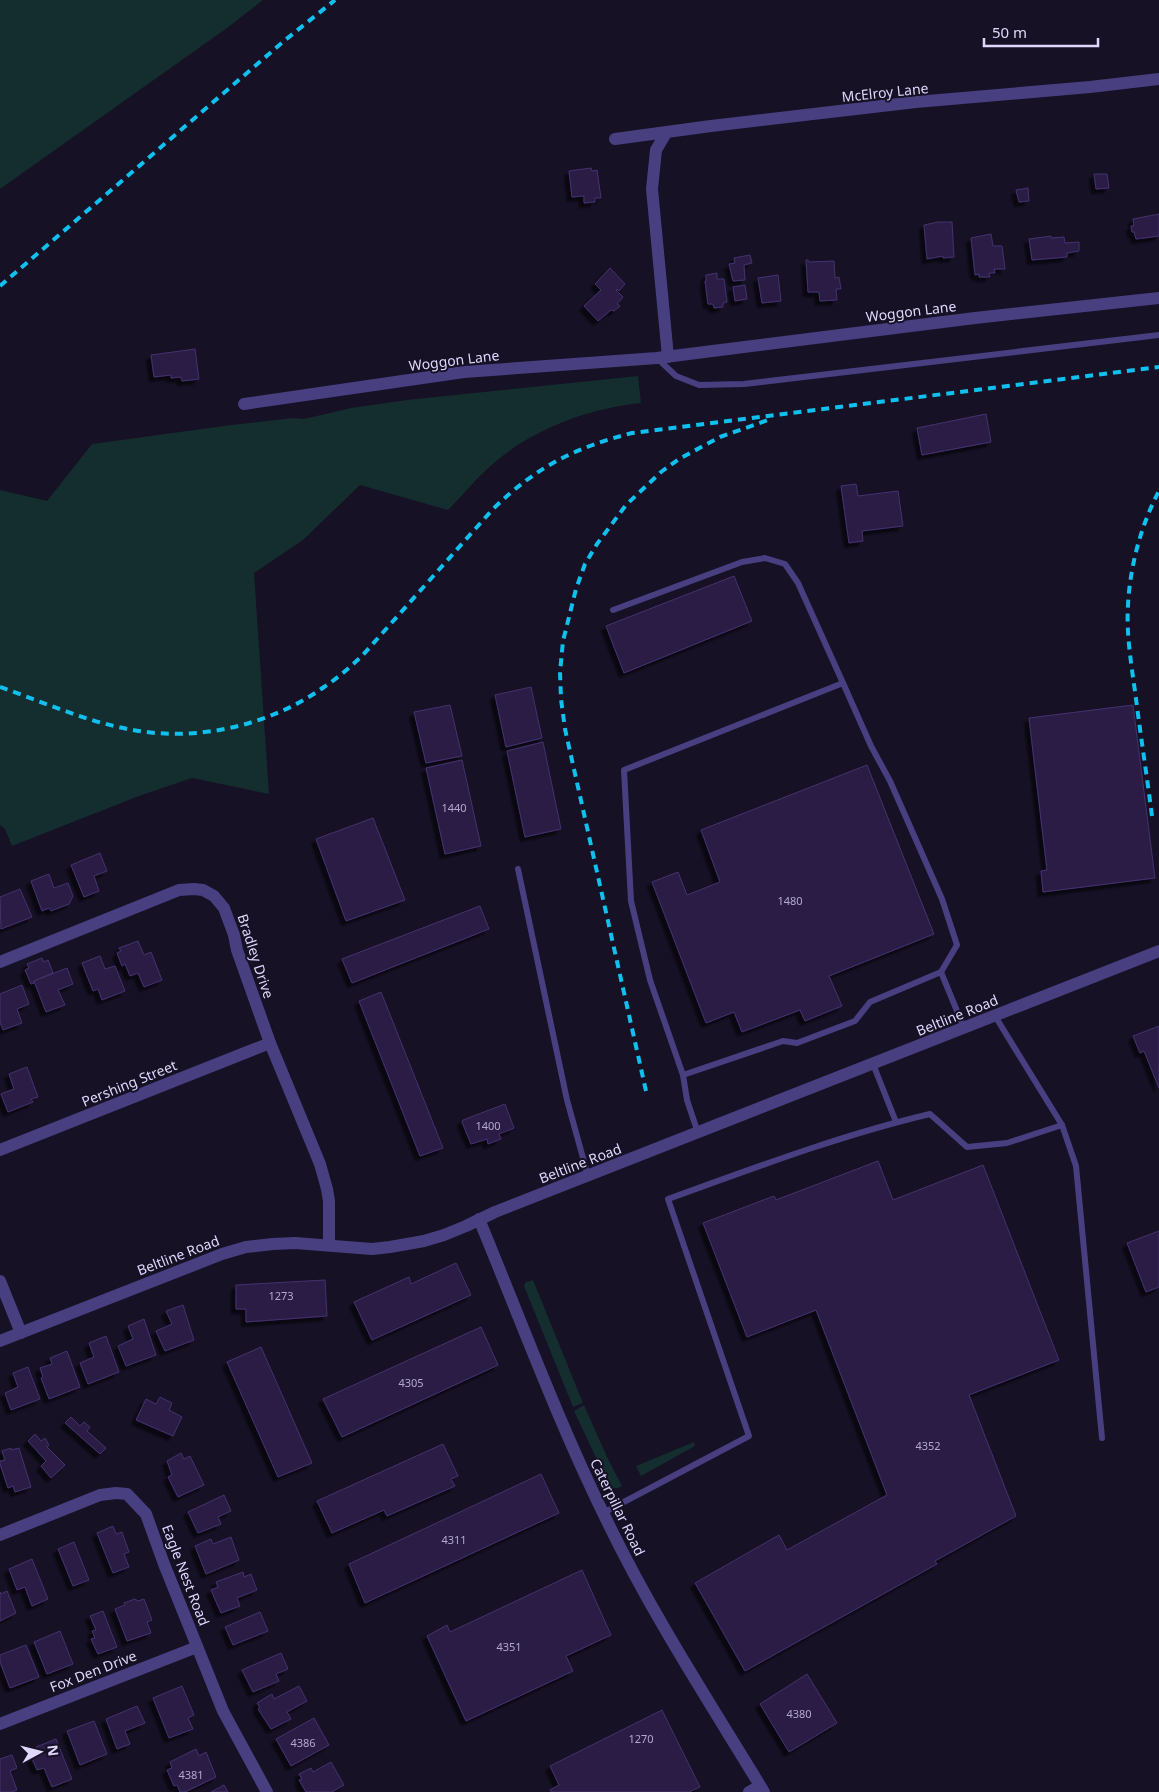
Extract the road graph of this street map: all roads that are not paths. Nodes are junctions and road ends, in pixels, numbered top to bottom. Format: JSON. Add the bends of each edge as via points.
{"nodes":[{"id":1,"x":1159,"y":79,"type":"edge"},
{"id":2,"x":666,"y":133,"type":"junction"},
{"id":3,"x":615,"y":139,"type":"dead end"},
{"id":4,"x":1159,"y":298,"type":"edge"},
{"id":5,"x":1159,"y":335,"type":"edge"},
{"id":6,"x":663,"y":358,"type":"junction"},
{"id":7,"x":244,"y":404,"type":"dead end"},
{"id":8,"x":613,"y":610,"type":"dead end"},
{"id":9,"x":843,"y":683,"type":"junction"},
{"id":10,"x":518,"y":869,"type":"dead end"},
{"id":11,"x":1159,"y":951,"type":"edge"},
{"id":12,"x":0,"y":962,"type":"edge"},
{"id":13,"x":941,"y":972,"type":"junction"},
{"id":14,"x":995,"y":1016,"type":"junction"},
{"id":15,"x":964,"y":1028,"type":"junction"},
{"id":16,"x":270,"y":1043,"type":"junction"},
{"id":17,"x":873,"y":1064,"type":"junction"},
{"id":18,"x":683,"y":1075,"type":"junction"},
{"id":19,"x":896,"y":1122,"type":"junction"},
{"id":20,"x":1062,"y":1126,"type":"junction"},
{"id":21,"x":698,"y":1133,"type":"junction"},
{"id":22,"x":0,"y":1150,"type":"edge"},
{"id":23,"x":588,"y":1176,"type":"junction"},
{"id":24,"x":479,"y":1219,"type":"junction"},
{"id":25,"x":330,"y":1245,"type":"junction"},
{"id":26,"x":0,"y":1281,"type":"edge"},
{"id":27,"x":21,"y":1333,"type":"junction"},
{"id":28,"x":0,"y":1341,"type":"edge"},
{"id":29,"x":1102,"y":1438,"type":"dead end"},
{"id":30,"x":603,"y":1513,"type":"junction"},
{"id":31,"x":0,"y":1535,"type":"edge"},
{"id":32,"x":197,"y":1647,"type":"junction"},
{"id":33,"x":0,"y":1724,"type":"edge"},
{"id":34,"x":758,"y":1790,"type":"edge"},
{"id":35,"x":267,"y":1792,"type":"edge"}],
"edges":[{"from":1,"to":2,"type":"street","name":"McElroy Lane","via":[[916,102]]},
{"from":2,"to":3,"type":"street","name":"McElroy Lane"},
{"from":2,"to":6,"type":"street","via":[[656,150],[652,189]]},
{"from":4,"to":6,"type":"street","name":"Woggon Lane"},
{"from":5,"to":6,"type":"lane","via":[[744,384],[699,385],[676,376]]},
{"from":6,"to":7,"type":"street","name":"Woggon Lane","via":[[464,372]]},
{"from":8,"to":9,"type":"lane","via":[[742,562],[765,558],[785,564],[798,583]]},
{"from":9,"to":13,"type":"lane","via":[[945,908],[957,945]]},
{"from":9,"to":18,"type":"lane","via":[[624,770],[631,901],[650,980]]},
{"from":10,"to":23,"type":"lane","via":[[567,1100]]},
{"from":11,"to":14,"type":"street","name":"Beltline Road"},
{"from":12,"to":16,"type":"street","name":"Bradley Drive","via":[[164,895],[184,889],[202,890],[214,896],[224,908]]},
{"from":13,"to":15,"type":"lane"},
{"from":13,"to":18,"type":"lane","via":[[870,1002],[855,1021],[797,1043],[783,1041]]},
{"from":14,"to":15,"type":"street","name":"Beltline Road"},
{"from":14,"to":20,"type":"lane"},
{"from":15,"to":17,"type":"street","name":"Beltline Road"},
{"from":16,"to":22,"type":"street","name":"Pershing Street"},
{"from":16,"to":25,"type":"street","name":"Bradley Drive","via":[[320,1164],[329,1201]]},
{"from":17,"to":19,"type":"lane"},
{"from":17,"to":21,"type":"street","name":"Beltline Road"},
{"from":18,"to":21,"type":"lane"},
{"from":19,"to":20,"type":"lane","via":[[930,1114],[967,1147],[1008,1143]]},
{"from":19,"to":30,"type":"lane","via":[[668,1199],[749,1436]]},
{"from":20,"to":29,"type":"lane","via":[[1076,1166]]},
{"from":21,"to":23,"type":"street","name":"Beltline Road"},
{"from":23,"to":24,"type":"street","name":"Beltline Road"},
{"from":24,"to":25,"type":"street","name":"Beltline Road","via":[[424,1241],[390,1247],[372,1249]]},
{"from":24,"to":30,"type":"street","name":"Caterpillar Road","via":[[540,1373]]},
{"from":25,"to":27,"type":"street","name":"Beltline Road","via":[[295,1243],[246,1247]]},
{"from":26,"to":27,"type":"street"},
{"from":27,"to":28,"type":"street","name":"Beltline Road"},
{"from":30,"to":34,"type":"street","name":"Caterpillar Road"},
{"from":31,"to":32,"type":"street","name":"Eagle Nest Road","via":[[100,1495],[126,1494],[146,1514]]},
{"from":32,"to":33,"type":"street","name":"Fox Den Drive"},
{"from":32,"to":35,"type":"street","name":"Eagle Nest Road","via":[[223,1711]]}]}
